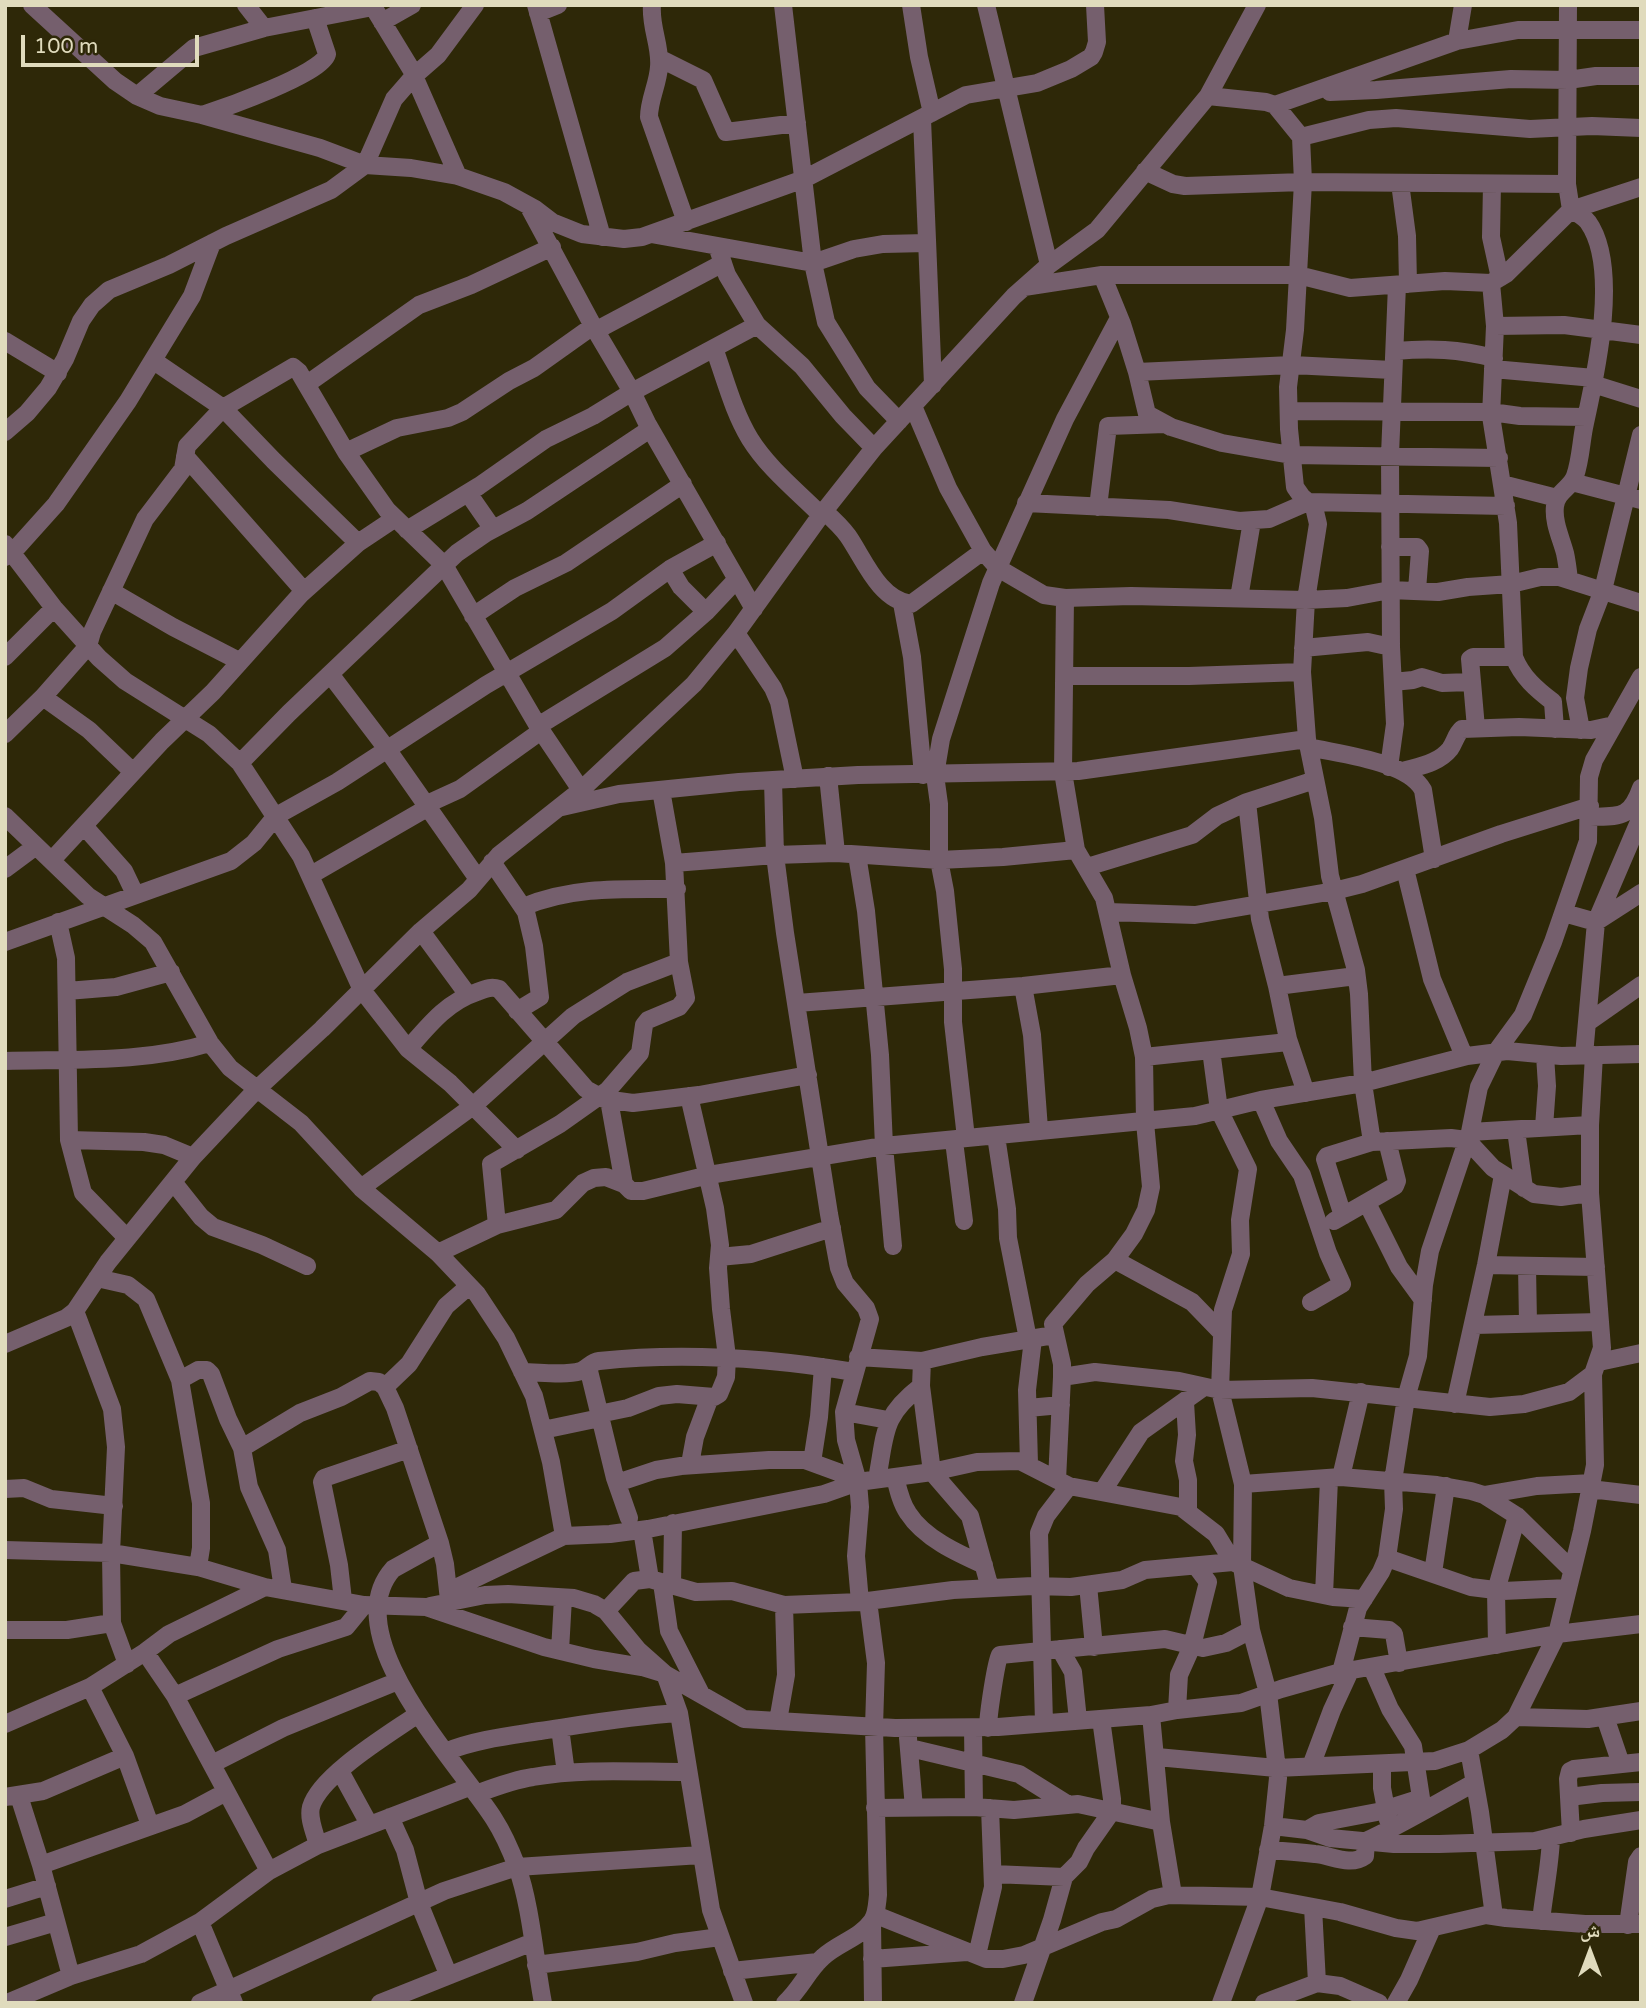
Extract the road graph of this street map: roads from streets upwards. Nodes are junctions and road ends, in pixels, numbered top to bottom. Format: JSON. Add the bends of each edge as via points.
{"nodes":[{"id":1,"x":32,"y":5,"type":"edge"},
{"id":2,"x":246,"y":5,"type":"edge"},
{"id":3,"x":412,"y":5,"type":"edge"},
{"id":4,"x":475,"y":5,"type":"edge"},
{"id":5,"x":558,"y":5,"type":"edge"},
{"id":6,"x":783,"y":5,"type":"edge"},
{"id":7,"x":911,"y":5,"type":"edge"},
{"id":8,"x":986,"y":5,"type":"edge"},
{"id":9,"x":1095,"y":5,"type":"edge"},
{"id":10,"x":1257,"y":5,"type":"edge"},
{"id":11,"x":1462,"y":5,"type":"edge"},
{"id":12,"x":1567,"y":5,"type":"edge"},
{"id":13,"x":650,"y":6,"type":"edge"},
{"id":14,"x":537,"y":9,"type":"edge"},
{"id":15,"x":376,"y":11,"type":"edge"},
{"id":16,"x":315,"y":18,"type":"junction"},
{"id":17,"x":264,"y":28,"type":"junction"},
{"id":18,"x":1641,"y":30,"type":"edge"},
{"id":19,"x":1568,"y":31,"type":"junction"},
{"id":20,"x":1457,"y":41,"type":"junction"},
{"id":21,"x":659,"y":58,"type":"junction"},
{"id":22,"x":414,"y":76,"type":"junction"},
{"id":23,"x":1641,"y":76,"type":"edge"},
{"id":24,"x":1568,"y":80,"type":"junction"},
{"id":25,"x":1007,"y":88,"type":"junction"},
{"id":26,"x":1312,"y":92,"type":"junction"},
{"id":27,"x":137,"y":96,"type":"junction"},
{"id":28,"x":1208,"y":96,"type":"junction"},
{"id":29,"x":1275,"y":105,"type":"junction"},
{"id":30,"x":202,"y":115,"type":"junction"},
{"id":31,"x":927,"y":116,"type":"junction"},
{"id":32,"x":797,"y":122,"type":"junction"},
{"id":33,"x":1641,"y":128,"type":"edge"},
{"id":34,"x":1568,"y":129,"type":"junction"},
{"id":35,"x":1301,"y":137,"type":"junction"},
{"id":36,"x":365,"y":165,"type":"junction"},
{"id":37,"x":1144,"y":171,"type":"junction"},
{"id":38,"x":458,"y":176,"type":"junction"},
{"id":39,"x":804,"y":179,"type":"junction"},
{"id":40,"x":1303,"y":182,"type":"junction"},
{"id":41,"x":1400,"y":183,"type":"junction"},
{"id":42,"x":1492,"y":184,"type":"junction"},
{"id":43,"x":1567,"y":184,"type":"junction"},
{"id":44,"x":1641,"y":187,"type":"edge"},
{"id":45,"x":528,"y":205,"type":"junction"},
{"id":46,"x":1571,"y":210,"type":"junction"},
{"id":47,"x":686,"y":222,"type":"junction"},
{"id":48,"x":651,"y":234,"type":"junction"},
{"id":49,"x":602,"y":237,"type":"junction"},
{"id":50,"x":212,"y":243,"type":"junction"},
{"id":51,"x":927,"y":243,"type":"junction"},
{"id":52,"x":552,"y":247,"type":"junction"},
{"id":53,"x":720,"y":255,"type":"junction"},
{"id":54,"x":813,"y":263,"type":"junction"},
{"id":55,"x":1049,"y":265,"type":"junction"},
{"id":56,"x":1102,"y":275,"type":"junction"},
{"id":57,"x":1298,"y":275,"type":"junction"},
{"id":58,"x":1495,"y":280,"type":"junction"},
{"id":59,"x":1403,"y":285,"type":"junction"},
{"id":60,"x":1024,"y":287,"type":"junction"},
{"id":61,"x":1119,"y":318,"type":"junction"},
{"id":62,"x":757,"y":325,"type":"junction"},
{"id":63,"x":1495,"y":326,"type":"junction"},
{"id":64,"x":594,"y":329,"type":"junction"},
{"id":65,"x":1601,"y":331,"type":"junction"},
{"id":66,"x":1641,"y":335,"type":"edge"},
{"id":67,"x":5,"y":341,"type":"edge"},
{"id":68,"x":714,"y":348,"type":"junction"},
{"id":69,"x":1395,"y":351,"type":"junction"},
{"id":70,"x":153,"y":361,"type":"junction"},
{"id":71,"x":1493,"y":363,"type":"junction"},
{"id":72,"x":1292,"y":365,"type":"junction"},
{"id":73,"x":1392,"y":370,"type":"junction"},
{"id":74,"x":1138,"y":372,"type":"junction"},
{"id":75,"x":58,"y":373,"type":"junction"},
{"id":76,"x":1594,"y":381,"type":"junction"},
{"id":77,"x":307,"y":384,"type":"junction"},
{"id":78,"x":933,"y":385,"type":"junction"},
{"id":79,"x":632,"y":392,"type":"junction"},
{"id":80,"x":1641,"y":399,"type":"edge"},
{"id":81,"x":913,"y":406,"type":"junction"},
{"id":82,"x":223,"y":408,"type":"junction"},
{"id":83,"x":1392,"y":410,"type":"junction"},
{"id":84,"x":1289,"y":411,"type":"junction"},
{"id":85,"x":1491,"y":412,"type":"junction"},
{"id":86,"x":1586,"y":417,"type":"junction"},
{"id":87,"x":899,"y":421,"type":"junction"},
{"id":88,"x":1165,"y":424,"type":"junction"},
{"id":89,"x":8,"y":425,"type":"edge"},
{"id":90,"x":650,"y":429,"type":"junction"},
{"id":91,"x":1641,"y":435,"type":"edge"},
{"id":92,"x":874,"y":448,"type":"junction"},
{"id":93,"x":346,"y":452,"type":"junction"},
{"id":94,"x":1291,"y":455,"type":"junction"},
{"id":95,"x":1390,"y":455,"type":"junction"},
{"id":96,"x":185,"y":456,"type":"junction"},
{"id":97,"x":1499,"y":458,"type":"junction"},
{"id":98,"x":1572,"y":482,"type":"junction"},
{"id":99,"x":682,"y":484,"type":"junction"},
{"id":100,"x":1502,"y":484,"type":"junction"},
{"id":101,"x":468,"y":493,"type":"junction"},
{"id":102,"x":1557,"y":498,"type":"junction"},
{"id":103,"x":1634,"y":498,"type":"edge"},
{"id":104,"x":1308,"y":502,"type":"junction"},
{"id":105,"x":1391,"y":502,"type":"junction"},
{"id":106,"x":1026,"y":503,"type":"junction"},
{"id":107,"x":1506,"y":506,"type":"junction"},
{"id":108,"x":1098,"y":507,"type":"junction"},
{"id":109,"x":822,"y":513,"type":"junction"},
{"id":110,"x":1252,"y":520,"type":"junction"},
{"id":111,"x":401,"y":524,"type":"junction"},
{"id":112,"x":493,"y":529,"type":"junction"},
{"id":113,"x":358,"y":542,"type":"junction"},
{"id":114,"x":717,"y":543,"type":"junction"},
{"id":115,"x":1390,"y":547,"type":"junction"},
{"id":116,"x":8,"y":551,"type":"edge"},
{"id":117,"x":983,"y":551,"type":"junction"},
{"id":118,"x":444,"y":565,"type":"junction"},
{"id":119,"x":998,"y":568,"type":"junction"},
{"id":120,"x":670,"y":569,"type":"junction"},
{"id":121,"x":737,"y":579,"type":"junction"},
{"id":122,"x":1569,"y":580,"type":"junction"},
{"id":123,"x":1511,"y":584,"type":"junction"},
{"id":124,"x":1390,"y":590,"type":"junction"},
{"id":125,"x":1418,"y":590,"type":"junction"},
{"id":126,"x":1603,"y":590,"type":"junction"},
{"id":127,"x":111,"y":591,"type":"junction"},
{"id":128,"x":304,"y":591,"type":"junction"},
{"id":129,"x":1065,"y":598,"type":"junction"},
{"id":130,"x":1239,"y":598,"type":"junction"},
{"id":131,"x":1306,"y":600,"type":"junction"},
{"id":132,"x":902,"y":603,"type":"junction"},
{"id":133,"x":1641,"y":603,"type":"edge"},
{"id":134,"x":54,"y":608,"type":"junction"},
{"id":135,"x":754,"y":608,"type":"junction"},
{"id":136,"x":706,"y":612,"type":"junction"},
{"id":137,"x":473,"y":616,"type":"junction"},
{"id":138,"x":736,"y":633,"type":"junction"},
{"id":139,"x":88,"y":646,"type":"junction"},
{"id":140,"x":1391,"y":647,"type":"junction"},
{"id":141,"x":1303,"y":648,"type":"junction"},
{"id":142,"x":5,"y":657,"type":"edge"},
{"id":143,"x":1514,"y":657,"type":"junction"},
{"id":144,"x":239,"y":661,"type":"junction"},
{"id":145,"x":1302,"y":672,"type":"junction"},
{"id":146,"x":507,"y":673,"type":"junction"},
{"id":147,"x":330,"y":674,"type":"junction"},
{"id":148,"x":1065,"y":676,"type":"junction"},
{"id":149,"x":1641,"y":677,"type":"edge"},
{"id":150,"x":1394,"y":682,"type":"junction"},
{"id":151,"x":1471,"y":682,"type":"junction"},
{"id":152,"x":43,"y":697,"type":"junction"},
{"id":153,"x":187,"y":719,"type":"junction"},
{"id":154,"x":1614,"y":725,"type":"junction"},
{"id":155,"x":539,"y":728,"type":"junction"},
{"id":156,"x":1476,"y":728,"type":"junction"},
{"id":157,"x":1555,"y":729,"type":"junction"},
{"id":158,"x":1581,"y":730,"type":"junction"},
{"id":159,"x":5,"y":734,"type":"edge"},
{"id":160,"x":1308,"y":743,"type":"junction"},
{"id":161,"x":387,"y":749,"type":"junction"},
{"id":162,"x":240,"y":763,"type":"junction"},
{"id":163,"x":1396,"y":769,"type":"junction"},
{"id":164,"x":133,"y":772,"type":"junction"},
{"id":165,"x":1063,"y":772,"type":"junction"},
{"id":166,"x":929,"y":775,"type":"junction"},
{"id":167,"x":828,"y":776,"type":"junction"},
{"id":168,"x":795,"y":779,"type":"junction"},
{"id":169,"x":773,"y":780,"type":"junction"},
{"id":170,"x":1315,"y":780,"type":"junction"},
{"id":171,"x":1641,"y":788,"type":"edge"},
{"id":172,"x":581,"y":790,"type":"junction"},
{"id":173,"x":661,"y":790,"type":"junction"},
{"id":174,"x":1247,"y":802,"type":"junction"},
{"id":175,"x":426,"y":807,"type":"junction"},
{"id":176,"x":558,"y":808,"type":"junction"},
{"id":177,"x":1590,"y":812,"type":"junction"},
{"id":178,"x":5,"y":816,"type":"edge"},
{"id":179,"x":276,"y":816,"type":"junction"},
{"id":180,"x":1639,"y":818,"type":"edge"},
{"id":181,"x":84,"y":826,"type":"junction"},
{"id":182,"x":36,"y":846,"type":"junction"},
{"id":183,"x":1076,"y":850,"type":"junction"},
{"id":184,"x":836,"y":853,"type":"junction"},
{"id":185,"x":775,"y":855,"type":"junction"},
{"id":186,"x":857,"y":855,"type":"junction"},
{"id":187,"x":1434,"y":859,"type":"junction"},
{"id":188,"x":52,"y":860,"type":"junction"},
{"id":189,"x":939,"y":860,"type":"junction"},
{"id":190,"x":492,"y":862,"type":"junction"},
{"id":191,"x":674,"y":863,"type":"junction"},
{"id":192,"x":1087,"y":867,"type":"junction"},
{"id":193,"x":5,"y":869,"type":"edge"},
{"id":194,"x":1405,"y":869,"type":"junction"},
{"id":195,"x":311,"y":875,"type":"junction"},
{"id":196,"x":478,"y":879,"type":"junction"},
{"id":197,"x":677,"y":889,"type":"junction"},
{"id":198,"x":1334,"y":891,"type":"junction"},
{"id":199,"x":1641,"y":893,"type":"edge"},
{"id":200,"x":135,"y":894,"type":"junction"},
{"id":201,"x":1258,"y":904,"type":"junction"},
{"id":202,"x":104,"y":906,"type":"junction"},
{"id":203,"x":523,"y":907,"type":"junction"},
{"id":204,"x":1108,"y":912,"type":"junction"},
{"id":205,"x":1564,"y":913,"type":"junction"},
{"id":206,"x":58,"y":922,"type":"junction"},
{"id":207,"x":1596,"y":922,"type":"junction"},
{"id":208,"x":421,"y":931,"type":"junction"},
{"id":209,"x":5,"y":942,"type":"edge"},
{"id":210,"x":679,"y":962,"type":"junction"},
{"id":211,"x":171,"y":972,"type":"junction"},
{"id":212,"x":1122,"y":975,"type":"junction"},
{"id":213,"x":1356,"y":976,"type":"junction"},
{"id":214,"x":1641,"y":985,"type":"edge"},
{"id":215,"x":1023,"y":986,"type":"junction"},
{"id":216,"x":1278,"y":986,"type":"junction"},
{"id":217,"x":362,"y":990,"type":"junction"},
{"id":218,"x":67,"y":991,"type":"junction"},
{"id":219,"x":952,"y":991,"type":"junction"},
{"id":220,"x":468,"y":995,"type":"junction"},
{"id":221,"x":873,"y":996,"type":"junction"},
{"id":222,"x":797,"y":1003,"type":"junction"},
{"id":223,"x":517,"y":1012,"type":"junction"},
{"id":224,"x":1587,"y":1023,"type":"junction"},
{"id":225,"x":545,"y":1042,"type":"junction"},
{"id":226,"x":1289,"y":1042,"type":"junction"},
{"id":227,"x":210,"y":1043,"type":"junction"},
{"id":228,"x":408,"y":1049,"type":"junction"},
{"id":229,"x":1211,"y":1050,"type":"junction"},
{"id":230,"x":1496,"y":1052,"type":"junction"},
{"id":231,"x":1641,"y":1054,"type":"edge"},
{"id":232,"x":1545,"y":1055,"type":"junction"},
{"id":233,"x":1589,"y":1055,"type":"junction"},
{"id":234,"x":1464,"y":1056,"type":"junction"},
{"id":235,"x":1144,"y":1057,"type":"junction"},
{"id":236,"x":68,"y":1059,"type":"junction"},
{"id":237,"x":5,"y":1060,"type":"edge"},
{"id":238,"x":808,"y":1075,"type":"junction"},
{"id":239,"x":1363,"y":1083,"type":"junction"},
{"id":240,"x":257,"y":1089,"type":"junction"},
{"id":241,"x":1306,"y":1093,"type":"junction"},
{"id":242,"x":688,"y":1096,"type":"junction"},
{"id":243,"x":604,"y":1098,"type":"junction"},
{"id":244,"x":1261,"y":1101,"type":"junction"},
{"id":245,"x":473,"y":1106,"type":"junction"},
{"id":246,"x":1219,"y":1110,"type":"junction"},
{"id":247,"x":1144,"y":1122,"type":"junction"},
{"id":248,"x":1590,"y":1125,"type":"junction"},
{"id":249,"x":1544,"y":1127,"type":"junction"},
{"id":250,"x":1039,"y":1129,"type":"junction"},
{"id":251,"x":1516,"y":1130,"type":"junction"},
{"id":252,"x":996,"y":1136,"type":"junction"},
{"id":253,"x":1469,"y":1136,"type":"junction"},
{"id":254,"x":69,"y":1140,"type":"junction"},
{"id":255,"x":960,"y":1140,"type":"junction"},
{"id":256,"x":1379,"y":1141,"type":"junction"},
{"id":257,"x":884,"y":1146,"type":"junction"},
{"id":258,"x":517,"y":1150,"type":"junction"},
{"id":259,"x":193,"y":1157,"type":"junction"},
{"id":260,"x":820,"y":1157,"type":"junction"},
{"id":261,"x":709,"y":1175,"type":"junction"},
{"id":262,"x":1503,"y":1175,"type":"junction"},
{"id":263,"x":174,"y":1183,"type":"junction"},
{"id":264,"x":624,"y":1184,"type":"junction"},
{"id":265,"x":361,"y":1188,"type":"junction"},
{"id":266,"x":1524,"y":1188,"type":"junction"},
{"id":267,"x":1590,"y":1194,"type":"junction"},
{"id":268,"x":1367,"y":1203,"type":"junction"},
{"id":269,"x":1343,"y":1216,"type":"junction"},
{"id":270,"x":964,"y":1221,"type":"dead end"},
{"id":271,"x":497,"y":1224,"type":"junction"},
{"id":272,"x":1321,"y":1226,"type":"junction"},
{"id":273,"x":832,"y":1228,"type":"junction"},
{"id":274,"x":127,"y":1238,"type":"junction"},
{"id":275,"x":893,"y":1246,"type":"dead end"},
{"id":276,"x":438,"y":1253,"type":"junction"},
{"id":277,"x":719,"y":1257,"type":"junction"},
{"id":278,"x":1115,"y":1260,"type":"junction"},
{"id":279,"x":1486,"y":1265,"type":"junction"},
{"id":280,"x":307,"y":1266,"type":"dead end"},
{"id":281,"x":1527,"y":1266,"type":"junction"},
{"id":282,"x":1596,"y":1267,"type":"junction"},
{"id":283,"x":97,"y":1278,"type":"junction"},
{"id":284,"x":469,"y":1286,"type":"junction"},
{"id":285,"x":1423,"y":1300,"type":"junction"},
{"id":286,"x":1311,"y":1302,"type":"dead end"},
{"id":287,"x":75,"y":1311,"type":"junction"},
{"id":288,"x":1600,"y":1322,"type":"junction"},
{"id":289,"x":1528,"y":1323,"type":"junction"},
{"id":290,"x":1474,"y":1325,"type":"junction"},
{"id":291,"x":1222,"y":1333,"type":"junction"},
{"id":292,"x":1054,"y":1335,"type":"junction"},
{"id":293,"x":1031,"y":1339,"type":"junction"},
{"id":294,"x":5,"y":1344,"type":"edge"},
{"id":295,"x":1641,"y":1353,"type":"edge"},
{"id":296,"x":727,"y":1357,"type":"junction"},
{"id":297,"x":922,"y":1360,"type":"junction"},
{"id":298,"x":856,"y":1364,"type":"junction"},
{"id":299,"x":588,"y":1367,"type":"junction"},
{"id":300,"x":823,"y":1367,"type":"junction"},
{"id":301,"x":1596,"y":1368,"type":"junction"},
{"id":302,"x":522,"y":1371,"type":"junction"},
{"id":303,"x":1062,"y":1377,"type":"junction"},
{"id":304,"x":180,"y":1380,"type":"junction"},
{"id":305,"x":921,"y":1386,"type":"junction"},
{"id":306,"x":385,"y":1387,"type":"junction"},
{"id":307,"x":1212,"y":1388,"type":"junction"},
{"id":308,"x":1361,"y":1392,"type":"junction"},
{"id":309,"x":710,"y":1397,"type":"junction"},
{"id":310,"x":1406,"y":1398,"type":"junction"},
{"id":311,"x":1185,"y":1402,"type":"junction"},
{"id":312,"x":1455,"y":1404,"type":"junction"},
{"id":313,"x":1061,"y":1405,"type":"junction"},
{"id":314,"x":1028,"y":1408,"type":"junction"},
{"id":315,"x":599,"y":1416,"type":"junction"},
{"id":316,"x":888,"y":1420,"type":"junction"},
{"id":317,"x":845,"y":1421,"type":"junction"},
{"id":318,"x":543,"y":1430,"type":"junction"},
{"id":319,"x":817,"y":1431,"type":"junction"},
{"id":320,"x":242,"y":1448,"type":"junction"},
{"id":321,"x":409,"y":1449,"type":"junction"},
{"id":322,"x":812,"y":1462,"type":"junction"},
{"id":323,"x":690,"y":1464,"type":"junction"},
{"id":324,"x":1030,"y":1464,"type":"junction"},
{"id":325,"x":932,"y":1472,"type":"junction"},
{"id":326,"x":886,"y":1478,"type":"junction"},
{"id":327,"x":1335,"y":1478,"type":"junction"},
{"id":328,"x":858,"y":1480,"type":"junction"},
{"id":329,"x":1393,"y":1481,"type":"junction"},
{"id":330,"x":617,"y":1483,"type":"junction"},
{"id":331,"x":1063,"y":1483,"type":"junction"},
{"id":332,"x":1243,"y":1484,"type":"junction"},
{"id":333,"x":1446,"y":1486,"type":"junction"},
{"id":334,"x":1591,"y":1486,"type":"junction"},
{"id":335,"x":5,"y":1489,"type":"edge"},
{"id":336,"x":1102,"y":1492,"type":"junction"},
{"id":337,"x":1484,"y":1495,"type":"junction"},
{"id":338,"x":1641,"y":1495,"type":"edge"},
{"id":339,"x":114,"y":1506,"type":"junction"},
{"id":340,"x":1188,"y":1511,"type":"junction"},
{"id":341,"x":1517,"y":1516,"type":"junction"},
{"id":342,"x":673,"y":1523,"type":"junction"},
{"id":343,"x":636,"y":1524,"type":"junction"},
{"id":344,"x":564,"y":1536,"type":"junction"},
{"id":345,"x":440,"y":1542,"type":"junction"},
{"id":346,"x":5,"y":1550,"type":"edge"},
{"id":347,"x":111,"y":1553,"type":"junction"},
{"id":348,"x":1387,"y":1558,"type":"junction"},
{"id":349,"x":984,"y":1564,"type":"junction"},
{"id":350,"x":1238,"y":1564,"type":"junction"},
{"id":351,"x":1196,"y":1566,"type":"junction"},
{"id":352,"x":198,"y":1567,"type":"junction"},
{"id":353,"x":1572,"y":1570,"type":"junction"},
{"id":354,"x":1433,"y":1573,"type":"junction"},
{"id":355,"x":661,"y":1582,"type":"junction"},
{"id":356,"x":1087,"y":1585,"type":"junction"},
{"id":357,"x":1039,"y":1586,"type":"junction"},
{"id":358,"x":274,"y":1588,"type":"junction"},
{"id":359,"x":990,"y":1588,"type":"junction"},
{"id":360,"x":1568,"y":1588,"type":"junction"},
{"id":361,"x":1496,"y":1591,"type":"junction"},
{"id":362,"x":485,"y":1595,"type":"junction"},
{"id":363,"x":1324,"y":1595,"type":"junction"},
{"id":364,"x":563,"y":1598,"type":"junction"},
{"id":365,"x":1364,"y":1599,"type":"junction"},
{"id":366,"x":343,"y":1600,"type":"junction"},
{"id":367,"x":448,"y":1602,"type":"junction"},
{"id":368,"x":864,"y":1602,"type":"junction"},
{"id":369,"x":370,"y":1605,"type":"junction"},
{"id":370,"x":784,"y":1605,"type":"junction"},
{"id":371,"x":606,"y":1611,"type":"junction"},
{"id":372,"x":112,"y":1623,"type":"junction"},
{"id":373,"x":1641,"y":1624,"type":"edge"},
{"id":374,"x":1353,"y":1627,"type":"junction"},
{"id":375,"x":491,"y":1628,"type":"junction"},
{"id":376,"x":5,"y":1630,"type":"edge"},
{"id":377,"x":1251,"y":1630,"type":"junction"},
{"id":378,"x":1557,"y":1634,"type":"junction"},
{"id":379,"x":1192,"y":1646,"type":"junction"},
{"id":380,"x":1497,"y":1646,"type":"junction"},
{"id":381,"x":1094,"y":1647,"type":"junction"},
{"id":382,"x":1051,"y":1650,"type":"junction"},
{"id":383,"x":561,"y":1651,"type":"junction"},
{"id":384,"x":145,"y":1652,"type":"junction"},
{"id":385,"x":1399,"y":1663,"type":"junction"},
{"id":386,"x":127,"y":1664,"type":"junction"},
{"id":387,"x":1372,"y":1668,"type":"junction"},
{"id":388,"x":1345,"y":1672,"type":"junction"},
{"id":389,"x":664,"y":1674,"type":"junction"},
{"id":390,"x":398,"y":1681,"type":"junction"},
{"id":391,"x":90,"y":1687,"type":"junction"},
{"id":392,"x":1268,"y":1693,"type":"junction"},
{"id":393,"x":701,"y":1694,"type":"junction"},
{"id":394,"x":175,"y":1696,"type":"junction"},
{"id":395,"x":1177,"y":1710,"type":"junction"},
{"id":396,"x":1641,"y":1712,"type":"edge"},
{"id":397,"x":679,"y":1713,"type":"junction"},
{"id":398,"x":418,"y":1714,"type":"junction"},
{"id":399,"x":1151,"y":1716,"type":"junction"},
{"id":400,"x":1516,"y":1717,"type":"junction"},
{"id":401,"x":1605,"y":1717,"type":"junction"},
{"id":402,"x":1101,"y":1719,"type":"junction"},
{"id":403,"x":1078,"y":1720,"type":"junction"},
{"id":404,"x":778,"y":1721,"type":"junction"},
{"id":405,"x":1044,"y":1723,"type":"junction"},
{"id":406,"x":5,"y":1724,"type":"edge"},
{"id":407,"x":874,"y":1727,"type":"junction"},
{"id":408,"x":560,"y":1728,"type":"junction"},
{"id":409,"x":906,"y":1728,"type":"junction"},
{"id":410,"x":980,"y":1728,"type":"junction"},
{"id":411,"x":910,"y":1748,"type":"junction"},
{"id":412,"x":1469,"y":1750,"type":"junction"},
{"id":413,"x":445,"y":1752,"type":"junction"},
{"id":414,"x":125,"y":1756,"type":"junction"},
{"id":415,"x":1157,"y":1757,"type":"junction"},
{"id":416,"x":973,"y":1762,"type":"junction"},
{"id":417,"x":1641,"y":1762,"type":"edge"},
{"id":418,"x":1416,"y":1763,"type":"junction"},
{"id":419,"x":212,"y":1764,"type":"junction"},
{"id":420,"x":1382,"y":1764,"type":"junction"},
{"id":421,"x":1621,"y":1764,"type":"junction"},
{"id":422,"x":1311,"y":1766,"type":"junction"},
{"id":423,"x":1276,"y":1768,"type":"junction"},
{"id":424,"x":340,"y":1771,"type":"junction"},
{"id":425,"x":687,"y":1772,"type":"junction"},
{"id":426,"x":566,"y":1773,"type":"junction"},
{"id":427,"x":1474,"y":1783,"type":"junction"},
{"id":428,"x":473,"y":1791,"type":"junction"},
{"id":429,"x":226,"y":1792,"type":"junction"},
{"id":430,"x":1641,"y":1793,"type":"edge"},
{"id":431,"x":12,"y":1797,"type":"edge"},
{"id":432,"x":1569,"y":1797,"type":"junction"},
{"id":433,"x":1067,"y":1804,"type":"junction"},
{"id":434,"x":1422,"y":1805,"type":"junction"},
{"id":435,"x":875,"y":1808,"type":"junction"},
{"id":436,"x":914,"y":1808,"type":"junction"},
{"id":437,"x":982,"y":1808,"type":"junction"},
{"id":438,"x":1385,"y":1809,"type":"junction"},
{"id":439,"x":1111,"y":1811,"type":"junction"},
{"id":440,"x":390,"y":1817,"type":"junction"},
{"id":441,"x":1641,"y":1820,"type":"edge"},
{"id":442,"x":1161,"y":1822,"type":"junction"},
{"id":443,"x":369,"y":1824,"type":"junction"},
{"id":444,"x":150,"y":1825,"type":"junction"},
{"id":445,"x":1273,"y":1826,"type":"junction"},
{"id":446,"x":1307,"y":1830,"type":"junction"},
{"id":447,"x":1390,"y":1830,"type":"junction"},
{"id":448,"x":1571,"y":1833,"type":"junction"},
{"id":449,"x":1550,"y":1838,"type":"junction"},
{"id":450,"x":1366,"y":1841,"type":"junction"},
{"id":451,"x":1484,"y":1842,"type":"junction"},
{"id":452,"x":318,"y":1844,"type":"junction"},
{"id":453,"x":1268,"y":1850,"type":"junction"},
{"id":454,"x":701,"y":1855,"type":"junction"},
{"id":455,"x":1641,"y":1856,"type":"edge"},
{"id":456,"x":41,"y":1865,"type":"junction"},
{"id":457,"x":517,"y":1867,"type":"junction"},
{"id":458,"x":269,"y":1871,"type":"junction"},
{"id":459,"x":993,"y":1874,"type":"junction"},
{"id":460,"x":1064,"y":1877,"type":"junction"},
{"id":461,"x":47,"y":1886,"type":"junction"},
{"id":462,"x":1173,"y":1895,"type":"junction"},
{"id":463,"x":1260,"y":1897,"type":"junction"},
{"id":464,"x":5,"y":1899,"type":"edge"},
{"id":465,"x":419,"y":1903,"type":"junction"},
{"id":466,"x":1313,"y":1907,"type":"junction"},
{"id":467,"x":1494,"y":1916,"type":"junction"},
{"id":468,"x":874,"y":1918,"type":"junction"},
{"id":469,"x":1541,"y":1921,"type":"junction"},
{"id":470,"x":57,"y":1922,"type":"junction"},
{"id":471,"x":200,"y":1922,"type":"junction"},
{"id":472,"x":1634,"y":1925,"type":"edge"},
{"id":473,"x":1432,"y":1928,"type":"junction"},
{"id":474,"x":5,"y":1937,"type":"edge"},
{"id":475,"x":720,"y":1937,"type":"junction"},
{"id":476,"x":533,"y":1942,"type":"junction"},
{"id":477,"x":1042,"y":1947,"type":"junction"},
{"id":478,"x":974,"y":1953,"type":"junction"},
{"id":479,"x":872,"y":1959,"type":"junction"},
{"id":480,"x":818,"y":1962,"type":"junction"},
{"id":481,"x":536,"y":1965,"type":"junction"},
{"id":482,"x":732,"y":1971,"type":"junction"},
{"id":483,"x":447,"y":1974,"type":"junction"},
{"id":484,"x":71,"y":1976,"type":"junction"},
{"id":485,"x":1317,"y":1983,"type":"junction"},
{"id":486,"x":232,"y":1997,"type":"edge"},
{"id":487,"x":7,"y":2003,"type":"edge"},
{"id":488,"x":200,"y":2003,"type":"edge"},
{"id":489,"x":380,"y":2003,"type":"edge"},
{"id":490,"x":543,"y":2003,"type":"edge"},
{"id":491,"x":744,"y":2003,"type":"edge"},
{"id":492,"x":785,"y":2003,"type":"edge"},
{"id":493,"x":873,"y":2003,"type":"edge"},
{"id":494,"x":1023,"y":2003,"type":"edge"},
{"id":495,"x":1221,"y":2003,"type":"edge"},
{"id":496,"x":1264,"y":2003,"type":"edge"},
{"id":497,"x":1380,"y":2003,"type":"edge"},
{"id":498,"x":1396,"y":2003,"type":"edge"}],
"edges":[{"from":1,"to":27,"type":"street"},
{"from":2,"to":17,"type":"street"},
{"from":3,"to":15,"type":"street"},
{"from":4,"to":22,"type":"street","via":[[438,55]]},
{"from":5,"to":14,"type":"street"},
{"from":6,"to":32,"type":"street"},
{"from":7,"to":31,"type":"street"},
{"from":8,"to":25,"type":"street"},
{"from":9,"to":25,"type":"street","via":[[1097,41],[1091,57],[1050,79]]},
{"from":10,"to":28,"type":"street"},
{"from":11,"to":20,"type":"street"},
{"from":12,"to":19,"type":"street"},
{"from":13,"to":21,"type":"street"},
{"from":14,"to":49,"type":"street"},
{"from":15,"to":16,"type":"street"},
{"from":15,"to":22,"type":"street"},
{"from":16,"to":17,"type":"street"},
{"from":16,"to":30,"type":"street","via":[[327,54],[323,62],[286,83]]},
{"from":17,"to":27,"type":"street","via":[[194,48]]},
{"from":18,"to":19,"type":"street"},
{"from":19,"to":20,"type":"street","via":[[1518,30]]},
{"from":19,"to":24,"type":"street"},
{"from":20,"to":26,"type":"street"},
{"from":21,"to":32,"type":"street","via":[[703,80],[726,132]]},
{"from":21,"to":47,"type":"street","via":[[649,117]]},
{"from":22,"to":36,"type":"street","via":[[394,99]]},
{"from":22,"to":38,"type":"street"},
{"from":23,"to":24,"type":"street"},
{"from":24,"to":26,"type":"street","via":[[1511,79]]},
{"from":24,"to":34,"type":"street"},
{"from":25,"to":31,"type":"street","via":[[966,95]]},
{"from":25,"to":55,"type":"street"},
{"from":26,"to":29,"type":"street"},
{"from":27,"to":30,"type":"street"},
{"from":28,"to":29,"type":"street"},
{"from":28,"to":37,"type":"street"},
{"from":29,"to":35,"type":"street"},
{"from":30,"to":36,"type":"street"},
{"from":31,"to":39,"type":"street"},
{"from":31,"to":51,"type":"street"},
{"from":32,"to":39,"type":"street"},
{"from":33,"to":34,"type":"street"},
{"from":34,"to":35,"type":"street","via":[[1383,118]]},
{"from":34,"to":43,"type":"street"},
{"from":35,"to":40,"type":"street"},
{"from":36,"to":38,"type":"street"},
{"from":36,"to":50,"type":"street","via":[[331,190]]},
{"from":37,"to":40,"type":"street","via":[[1185,186]]},
{"from":37,"to":55,"type":"street","via":[[1097,230]]},
{"from":38,"to":45,"type":"street","via":[[504,191]]},
{"from":39,"to":47,"type":"street"},
{"from":39,"to":54,"type":"street"},
{"from":40,"to":41,"type":"street"},
{"from":40,"to":57,"type":"street"},
{"from":41,"to":42,"type":"street"},
{"from":41,"to":59,"type":"street","via":[[1407,236]]},
{"from":42,"to":43,"type":"street"},
{"from":42,"to":58,"type":"street"},
{"from":43,"to":46,"type":"street"},
{"from":44,"to":46,"type":"street"},
{"from":45,"to":49,"type":"street","via":[[552,222]]},
{"from":45,"to":52,"type":"street"},
{"from":46,"to":58,"type":"street"},
{"from":46,"to":65,"type":"street","via":[[1587,220],[1601,259]]},
{"from":47,"to":48,"type":"street"},
{"from":48,"to":49,"type":"street","via":[[634,239]]},
{"from":48,"to":53,"type":"street"},
{"from":50,"to":70,"type":"street","via":[[192,296]]},
{"from":50,"to":75,"type":"street","via":[[109,290],[81,321]]},
{"from":51,"to":54,"type":"street","via":[[883,244]]},
{"from":51,"to":78,"type":"street"},
{"from":52,"to":64,"type":"street"},
{"from":52,"to":77,"type":"street","via":[[419,305]]},
{"from":53,"to":54,"type":"street"},
{"from":53,"to":62,"type":"street"},
{"from":53,"to":64,"type":"street"},
{"from":54,"to":87,"type":"street","via":[[826,322],[867,388]]},
{"from":55,"to":60,"type":"street"},
{"from":56,"to":57,"type":"street"},
{"from":56,"to":60,"type":"street"},
{"from":56,"to":61,"type":"street"},
{"from":57,"to":59,"type":"street","via":[[1350,288]]},
{"from":57,"to":72,"type":"street"},
{"from":58,"to":59,"type":"street"},
{"from":58,"to":63,"type":"street"},
{"from":59,"to":69,"type":"street"},
{"from":60,"to":78,"type":"street"},
{"from":61,"to":74,"type":"street"},
{"from":61,"to":106,"type":"street"},
{"from":62,"to":68,"type":"street"},
{"from":62,"to":92,"type":"street","via":[[802,366]]},
{"from":63,"to":65,"type":"street","via":[[1564,325]]},
{"from":63,"to":71,"type":"street"},
{"from":64,"to":79,"type":"street"},
{"from":64,"to":93,"type":"street","via":[[462,412],[397,428]]},
{"from":65,"to":66,"type":"street"},
{"from":65,"to":76,"type":"street"},
{"from":67,"to":75,"type":"street"},
{"from":68,"to":79,"type":"street"},
{"from":68,"to":109,"type":"street","via":[[751,440]]},
{"from":69,"to":71,"type":"street","via":[[1460,350]]},
{"from":69,"to":73,"type":"street"},
{"from":70,"to":82,"type":"street"},
{"from":70,"to":116,"type":"street","via":[[56,504]]},
{"from":71,"to":76,"type":"street"},
{"from":71,"to":85,"type":"street"},
{"from":72,"to":73,"type":"street"},
{"from":72,"to":74,"type":"street"},
{"from":72,"to":84,"type":"street"},
{"from":73,"to":83,"type":"street"},
{"from":74,"to":88,"type":"street","via":[[1147,414]]},
{"from":75,"to":89,"type":"street","via":[[27,413]]},
{"from":76,"to":80,"type":"street"},
{"from":76,"to":86,"type":"street"},
{"from":77,"to":82,"type":"street","via":[[296,368],[289,368]]},
{"from":77,"to":93,"type":"street"},
{"from":78,"to":81,"type":"street"},
{"from":79,"to":90,"type":"street"},
{"from":79,"to":101,"type":"street","via":[[546,439]]},
{"from":81,"to":87,"type":"street"},
{"from":81,"to":117,"type":"street","via":[[948,488]]},
{"from":82,"to":96,"type":"street","via":[[187,446]]},
{"from":82,"to":113,"type":"street"},
{"from":83,"to":84,"type":"street"},
{"from":83,"to":85,"type":"street"},
{"from":83,"to":95,"type":"street"},
{"from":84,"to":94,"type":"street"},
{"from":85,"to":86,"type":"street"},
{"from":85,"to":97,"type":"street"},
{"from":86,"to":98,"type":"street"},
{"from":87,"to":92,"type":"street"},
{"from":88,"to":94,"type":"street","via":[[1222,443]]},
{"from":88,"to":108,"type":"street","via":[[1108,426]]},
{"from":90,"to":99,"type":"street"},
{"from":90,"to":112,"type":"street"},
{"from":91,"to":103,"type":"street"},
{"from":92,"to":109,"type":"street"},
{"from":93,"to":111,"type":"street"},
{"from":94,"to":95,"type":"street"},
{"from":94,"to":104,"type":"street","via":[[1295,487]]},
{"from":95,"to":97,"type":"street"},
{"from":95,"to":105,"type":"street"},
{"from":96,"to":127,"type":"street","via":[[183,469],[145,519]]},
{"from":96,"to":128,"type":"street"},
{"from":97,"to":100,"type":"street"},
{"from":98,"to":102,"type":"street"},
{"from":98,"to":103,"type":"street"},
{"from":99,"to":114,"type":"street"},
{"from":99,"to":137,"type":"street","via":[[566,563],[515,587]]},
{"from":100,"to":102,"type":"street"},
{"from":100,"to":107,"type":"street"},
{"from":101,"to":111,"type":"street"},
{"from":101,"to":112,"type":"street"},
{"from":102,"to":122,"type":"street","via":[[1555,519]]},
{"from":103,"to":126,"type":"street"},
{"from":104,"to":105,"type":"street"},
{"from":104,"to":110,"type":"street","via":[[1269,519]]},
{"from":104,"to":131,"type":"street","via":[[1317,512],[1318,524]]},
{"from":105,"to":107,"type":"street"},
{"from":105,"to":115,"type":"street"},
{"from":106,"to":108,"type":"street"},
{"from":106,"to":119,"type":"street"},
{"from":107,"to":123,"type":"street"},
{"from":108,"to":110,"type":"street"},
{"from":109,"to":132,"type":"street","via":[[845,533],[867,571]]},
{"from":109,"to":135,"type":"street"},
{"from":110,"to":130,"type":"street"},
{"from":111,"to":113,"type":"street"},
{"from":111,"to":118,"type":"street"},
{"from":112,"to":118,"type":"street"},
{"from":113,"to":128,"type":"street"},
{"from":114,"to":120,"type":"street"},
{"from":114,"to":121,"type":"street"},
{"from":115,"to":124,"type":"street"},
{"from":115,"to":125,"type":"street","via":[[1417,547],[1420,551]]},
{"from":116,"to":134,"type":"street"},
{"from":117,"to":119,"type":"street"},
{"from":117,"to":132,"type":"street","via":[[911,604]]},
{"from":118,"to":137,"type":"street"},
{"from":118,"to":147,"type":"street"},
{"from":119,"to":129,"type":"street","via":[[1044,595]]},
{"from":119,"to":166,"type":"street"},
{"from":120,"to":136,"type":"street"},
{"from":120,"to":146,"type":"street","via":[[612,611]]},
{"from":121,"to":135,"type":"street"},
{"from":121,"to":136,"type":"street"},
{"from":122,"to":123,"type":"street","via":[[1549,576]]},
{"from":122,"to":126,"type":"street"},
{"from":123,"to":125,"type":"street"},
{"from":123,"to":143,"type":"street"},
{"from":124,"to":125,"type":"street"},
{"from":124,"to":131,"type":"street"},
{"from":124,"to":140,"type":"street"},
{"from":126,"to":133,"type":"street"},
{"from":126,"to":158,"type":"street","via":[[1577,678]]},
{"from":127,"to":139,"type":"street"},
{"from":127,"to":144,"type":"street"},
{"from":128,"to":144,"type":"street"},
{"from":129,"to":130,"type":"street"},
{"from":129,"to":148,"type":"street"},
{"from":130,"to":131,"type":"street"},
{"from":131,"to":141,"type":"street"},
{"from":132,"to":166,"type":"street"},
{"from":134,"to":139,"type":"street"},
{"from":134,"to":142,"type":"street"},
{"from":135,"to":138,"type":"street"},
{"from":136,"to":155,"type":"street","via":[[664,648]]},
{"from":137,"to":146,"type":"street"},
{"from":138,"to":168,"type":"street","via":[[779,702]]},
{"from":138,"to":172,"type":"street","via":[[679,699]]},
{"from":139,"to":152,"type":"street"},
{"from":139,"to":153,"type":"street","via":[[125,681]]},
{"from":140,"to":141,"type":"street","via":[[1368,642]]},
{"from":140,"to":150,"type":"street"},
{"from":141,"to":145,"type":"street"},
{"from":143,"to":151,"type":"street","via":[[1471,657]]},
{"from":143,"to":157,"type":"street","via":[[1532,686],[1553,702]]},
{"from":144,"to":153,"type":"street"},
{"from":145,"to":148,"type":"street"},
{"from":145,"to":160,"type":"street"},
{"from":146,"to":155,"type":"street"},
{"from":146,"to":161,"type":"street"},
{"from":147,"to":161,"type":"street"},
{"from":147,"to":162,"type":"street"},
{"from":148,"to":165,"type":"street"},
{"from":149,"to":154,"type":"street"},
{"from":150,"to":151,"type":"street","via":[[1422,677],[1442,683]]},
{"from":150,"to":163,"type":"street"},
{"from":151,"to":156,"type":"street"},
{"from":152,"to":159,"type":"street"},
{"from":152,"to":164,"type":"street","via":[[89,730]]},
{"from":153,"to":162,"type":"street"},
{"from":153,"to":164,"type":"street"},
{"from":154,"to":158,"type":"street"},
{"from":154,"to":177,"type":"street","via":[[1589,777]]},
{"from":155,"to":172,"type":"street"},
{"from":155,"to":175,"type":"street","via":[[460,789]]},
{"from":156,"to":157,"type":"street"},
{"from":156,"to":163,"type":"street","via":[[1458,732],[1442,757]]},
{"from":157,"to":158,"type":"street"},
{"from":160,"to":163,"type":"street"},
{"from":160,"to":165,"type":"street"},
{"from":160,"to":170,"type":"street"},
{"from":161,"to":175,"type":"street"},
{"from":161,"to":179,"type":"street"},
{"from":162,"to":179,"type":"street"},
{"from":163,"to":187,"type":"street","via":[[1421,785]]},
{"from":164,"to":181,"type":"street"},
{"from":165,"to":166,"type":"street"},
{"from":165,"to":183,"type":"street"},
{"from":166,"to":167,"type":"street"},
{"from":166,"to":189,"type":"street","via":[[939,804]]},
{"from":167,"to":168,"type":"street"},
{"from":167,"to":184,"type":"street"},
{"from":168,"to":169,"type":"street"},
{"from":169,"to":173,"type":"street"},
{"from":169,"to":185,"type":"street"},
{"from":170,"to":174,"type":"street"},
{"from":170,"to":198,"type":"street"},
{"from":171,"to":180,"type":"street"},
{"from":172,"to":176,"type":"street"},
{"from":173,"to":176,"type":"street"},
{"from":173,"to":191,"type":"street"},
{"from":174,"to":192,"type":"street","via":[[1192,835]]},
{"from":174,"to":201,"type":"street"},
{"from":175,"to":195,"type":"street"},
{"from":175,"to":196,"type":"street"},
{"from":176,"to":190,"type":"street"},
{"from":177,"to":180,"type":"street"},
{"from":177,"to":187,"type":"street","via":[[1501,834]]},
{"from":177,"to":205,"type":"street","via":[[1588,841]]},
{"from":178,"to":182,"type":"street"},
{"from":179,"to":195,"type":"street"},
{"from":179,"to":200,"type":"street","via":[[254,843],[230,861]]},
{"from":180,"to":207,"type":"street"},
{"from":181,"to":188,"type":"street"},
{"from":181,"to":200,"type":"street","via":[[124,871]]},
{"from":182,"to":188,"type":"street"},
{"from":182,"to":193,"type":"street"},
{"from":183,"to":189,"type":"street"},
{"from":183,"to":192,"type":"street"},
{"from":184,"to":185,"type":"street"},
{"from":184,"to":186,"type":"street"},
{"from":185,"to":191,"type":"street"},
{"from":185,"to":222,"type":"street"},
{"from":186,"to":189,"type":"street"},
{"from":186,"to":221,"type":"street"},
{"from":187,"to":194,"type":"street"},
{"from":188,"to":202,"type":"street"},
{"from":189,"to":219,"type":"street"},
{"from":190,"to":196,"type":"street"},
{"from":190,"to":203,"type":"street"},
{"from":191,"to":197,"type":"street"},
{"from":192,"to":204,"type":"street"},
{"from":194,"to":198,"type":"street"},
{"from":194,"to":234,"type":"street","via":[[1432,979]]},
{"from":195,"to":217,"type":"street"},
{"from":196,"to":208,"type":"street"},
{"from":197,"to":203,"type":"street","via":[[594,889]]},
{"from":197,"to":210,"type":"street"},
{"from":198,"to":201,"type":"street"},
{"from":198,"to":213,"type":"street"},
{"from":199,"to":207,"type":"street"},
{"from":200,"to":202,"type":"street"},
{"from":201,"to":204,"type":"street","via":[[1195,915]]},
{"from":201,"to":216,"type":"street"},
{"from":202,"to":206,"type":"street"},
{"from":202,"to":211,"type":"street","via":[[153,942]]},
{"from":203,"to":223,"type":"street","via":[[541,994]]},
{"from":204,"to":212,"type":"street"},
{"from":205,"to":207,"type":"street"},
{"from":205,"to":230,"type":"street","via":[[1523,1015]]},
{"from":206,"to":209,"type":"street"},
{"from":206,"to":218,"type":"street"},
{"from":207,"to":224,"type":"street"},
{"from":208,"to":217,"type":"street"},
{"from":208,"to":220,"type":"street"},
{"from":210,"to":225,"type":"street","via":[[627,982],[573,1016]]},
{"from":210,"to":243,"type":"street","via":[[686,998],[683,1004],[648,1020],[640,1053]]},
{"from":211,"to":218,"type":"street","via":[[116,987]]},
{"from":211,"to":227,"type":"street"},
{"from":212,"to":215,"type":"street"},
{"from":212,"to":235,"type":"street"},
{"from":213,"to":216,"type":"street"},
{"from":213,"to":239,"type":"street"},
{"from":214,"to":224,"type":"street"},
{"from":215,"to":219,"type":"street"},
{"from":215,"to":250,"type":"street"},
{"from":216,"to":226,"type":"street"},
{"from":217,"to":228,"type":"street"},
{"from":217,"to":240,"type":"street"},
{"from":218,"to":236,"type":"street"},
{"from":219,"to":221,"type":"street"},
{"from":219,"to":255,"type":"street"},
{"from":220,"to":223,"type":"street","via":[[496,987]]},
{"from":220,"to":228,"type":"street","via":[[434,1019]]},
{"from":221,"to":222,"type":"street"},
{"from":221,"to":257,"type":"street"},
{"from":222,"to":238,"type":"street"},
{"from":223,"to":225,"type":"street"},
{"from":224,"to":233,"type":"street"},
{"from":225,"to":243,"type":"street","via":[[586,1089]]},
{"from":225,"to":245,"type":"street"},
{"from":226,"to":229,"type":"street"},
{"from":226,"to":241,"type":"street"},
{"from":227,"to":236,"type":"street","via":[[179,1051]]},
{"from":227,"to":240,"type":"street","via":[[230,1068]]},
{"from":228,"to":245,"type":"street"},
{"from":229,"to":235,"type":"street"},
{"from":229,"to":246,"type":"street"},
{"from":230,"to":232,"type":"street"},
{"from":230,"to":234,"type":"street"},
{"from":230,"to":253,"type":"street","via":[[1479,1087]]},
{"from":231,"to":233,"type":"street"},
{"from":232,"to":233,"type":"street"},
{"from":232,"to":249,"type":"street"},
{"from":233,"to":248,"type":"street"},
{"from":234,"to":239,"type":"street"},
{"from":235,"to":247,"type":"street"},
{"from":236,"to":237,"type":"street"},
{"from":236,"to":254,"type":"street"},
{"from":238,"to":242,"type":"street"},
{"from":238,"to":260,"type":"street"},
{"from":239,"to":241,"type":"street"},
{"from":239,"to":256,"type":"street"},
{"from":240,"to":259,"type":"street"},
{"from":240,"to":265,"type":"street","via":[[301,1123]]},
{"from":241,"to":244,"type":"street"},
{"from":242,"to":243,"type":"street","via":[[633,1103]]},
{"from":242,"to":261,"type":"street"},
{"from":243,"to":258,"type":"street"},
{"from":243,"to":264,"type":"street"},
{"from":244,"to":246,"type":"street"},
{"from":244,"to":272,"type":"street","via":[[1279,1141],[1302,1175]]},
{"from":245,"to":258,"type":"street"},
{"from":245,"to":265,"type":"street"},
{"from":246,"to":247,"type":"street"},
{"from":246,"to":291,"type":"street","via":[[1248,1169],[1240,1220],[1241,1254],[1227,1296]]},
{"from":247,"to":250,"type":"street"},
{"from":247,"to":278,"type":"street","via":[[1151,1187],[1146,1210]]},
{"from":248,"to":249,"type":"street"},
{"from":248,"to":267,"type":"street"},
{"from":249,"to":251,"type":"street"},
{"from":250,"to":252,"type":"street"},
{"from":251,"to":253,"type":"street"},
{"from":251,"to":266,"type":"street"},
{"from":252,"to":255,"type":"street"},
{"from":252,"to":293,"type":"street","via":[[1008,1238]]},
{"from":253,"to":256,"type":"street"},
{"from":253,"to":262,"type":"street"},
{"from":253,"to":285,"type":"street","via":[[1430,1251]]},
{"from":254,"to":259,"type":"street","via":[[164,1145]]},
{"from":254,"to":274,"type":"street","via":[[83,1193]]},
{"from":255,"to":257,"type":"street"},
{"from":255,"to":270,"type":"street"},
{"from":256,"to":268,"type":"street","via":[[1396,1184]]},
{"from":256,"to":269,"type":"street","via":[[1326,1156]]},
{"from":257,"to":260,"type":"street"},
{"from":257,"to":275,"type":"street"},
{"from":258,"to":271,"type":"street","via":[[491,1164]]},
{"from":259,"to":263,"type":"street"},
{"from":260,"to":261,"type":"street"},
{"from":260,"to":273,"type":"street"},
{"from":261,"to":264,"type":"street","via":[[643,1192],[631,1191]]},
{"from":261,"to":277,"type":"street"},
{"from":262,"to":266,"type":"street"},
{"from":262,"to":279,"type":"street"},
{"from":263,"to":274,"type":"street"},
{"from":263,"to":280,"type":"street","via":[[213,1227]]},
{"from":264,"to":271,"type":"street","via":[[594,1178],[556,1210]]},
{"from":265,"to":276,"type":"street"},
{"from":266,"to":267,"type":"street","via":[[1561,1197]]},
{"from":267,"to":282,"type":"street"},
{"from":268,"to":269,"type":"street"},
{"from":268,"to":285,"type":"street","via":[[1399,1267]]},
{"from":269,"to":272,"type":"street"},
{"from":271,"to":276,"type":"street"},
{"from":272,"to":286,"type":"street","via":[[1342,1284]]},
{"from":273,"to":277,"type":"street","via":[[751,1254]]},
{"from":273,"to":298,"type":"street","via":[[845,1283],[870,1319]]},
{"from":274,"to":283,"type":"street"},
{"from":276,"to":284,"type":"street"},
{"from":277,"to":296,"type":"street"},
{"from":278,"to":291,"type":"street","via":[[1192,1302]]},
{"from":278,"to":292,"type":"street","via":[[1055,1319]]},
{"from":279,"to":281,"type":"street"},
{"from":279,"to":290,"type":"street"},
{"from":281,"to":282,"type":"street"},
{"from":281,"to":289,"type":"street"},
{"from":282,"to":288,"type":"street"},
{"from":283,"to":287,"type":"street"},
{"from":283,"to":304,"type":"street","via":[[128,1285],[146,1299]]},
{"from":284,"to":302,"type":"street","via":[[506,1338]]},
{"from":284,"to":306,"type":"street","via":[[446,1307],[409,1364]]},
{"from":285,"to":310,"type":"street","via":[[1418,1356]]},
{"from":287,"to":294,"type":"street"},
{"from":287,"to":339,"type":"street","via":[[112,1409]]},
{"from":288,"to":289,"type":"street"},
{"from":288,"to":301,"type":"street","via":[[1602,1348]]},
{"from":289,"to":290,"type":"street"},
{"from":290,"to":312,"type":"street"},
{"from":291,"to":307,"type":"street"},
{"from":292,"to":293,"type":"street"},
{"from":292,"to":303,"type":"street"},
{"from":293,"to":297,"type":"street"},
{"from":293,"to":314,"type":"street"},
{"from":295,"to":301,"type":"street"},
{"from":296,"to":299,"type":"street","via":[[595,1362]]},
{"from":296,"to":300,"type":"street"},
{"from":296,"to":309,"type":"street","via":[[719,1394]]},
{"from":297,"to":298,"type":"street"},
{"from":297,"to":305,"type":"street"},
{"from":298,"to":300,"type":"street"},
{"from":298,"to":317,"type":"street"},
{"from":299,"to":302,"type":"street","via":[[570,1372]]},
{"from":299,"to":315,"type":"street"},
{"from":300,"to":319,"type":"street"},
{"from":301,"to":312,"type":"street","via":[[1570,1392],[1524,1404]]},
{"from":301,"to":334,"type":"street"},
{"from":302,"to":318,"type":"street"},
{"from":303,"to":307,"type":"street","via":[[1095,1372]]},
{"from":303,"to":313,"type":"street"},
{"from":304,"to":320,"type":"street","via":[[198,1370],[211,1374]]},
{"from":304,"to":352,"type":"street","via":[[201,1503]]},
{"from":305,"to":316,"type":"street"},
{"from":305,"to":325,"type":"street"},
{"from":306,"to":320,"type":"street","via":[[370,1381],[300,1413]]},
{"from":306,"to":321,"type":"street"},
{"from":307,"to":308,"type":"street"},
{"from":307,"to":311,"type":"street"},
{"from":307,"to":332,"type":"street"},
{"from":308,"to":310,"type":"street"},
{"from":308,"to":327,"type":"street"},
{"from":309,"to":315,"type":"street","via":[[659,1396]]},
{"from":309,"to":323,"type":"street"},
{"from":310,"to":312,"type":"street"},
{"from":310,"to":329,"type":"street"},
{"from":311,"to":336,"type":"street","via":[[1141,1432]]},
{"from":311,"to":340,"type":"street"},
{"from":313,"to":314,"type":"street"},
{"from":313,"to":331,"type":"street"},
{"from":314,"to":324,"type":"street"},
{"from":315,"to":318,"type":"street"},
{"from":315,"to":330,"type":"street"},
{"from":316,"to":317,"type":"street"},
{"from":316,"to":326,"type":"street"},
{"from":317,"to":319,"type":"street"},
{"from":317,"to":328,"type":"street"},
{"from":318,"to":344,"type":"street"},
{"from":319,"to":322,"type":"street"},
{"from":320,"to":358,"type":"street","via":[[249,1487],[277,1550]]},
{"from":321,"to":345,"type":"street"},
{"from":321,"to":366,"type":"street","via":[[322,1482]]},
{"from":322,"to":323,"type":"street"},
{"from":322,"to":328,"type":"street"},
{"from":323,"to":330,"type":"street"},
{"from":324,"to":325,"type":"street","via":[[977,1462]]},
{"from":324,"to":331,"type":"street"},
{"from":325,"to":326,"type":"street"},
{"from":325,"to":349,"type":"street","via":[[970,1516]]},
{"from":326,"to":328,"type":"street"},
{"from":326,"to":349,"type":"street","via":[[925,1532]]},
{"from":327,"to":329,"type":"street"},
{"from":327,"to":332,"type":"street"},
{"from":327,"to":363,"type":"street"},
{"from":328,"to":342,"type":"street","via":[[824,1494]]},
{"from":328,"to":368,"type":"street","via":[[856,1556]]},
{"from":329,"to":333,"type":"street"},
{"from":329,"to":348,"type":"street"},
{"from":330,"to":343,"type":"street"},
{"from":331,"to":336,"type":"street"},
{"from":331,"to":357,"type":"street","via":[[1040,1527]]},
{"from":332,"to":350,"type":"street"},
{"from":333,"to":337,"type":"street"},
{"from":333,"to":354,"type":"street"},
{"from":334,"to":337,"type":"street","via":[[1537,1486]]},
{"from":334,"to":338,"type":"street"},
{"from":334,"to":353,"type":"street"},
{"from":335,"to":339,"type":"street","via":[[24,1488],[51,1499]]},
{"from":336,"to":340,"type":"street"},
{"from":337,"to":341,"type":"street"},
{"from":339,"to":347,"type":"street"},
{"from":340,"to":350,"type":"street","via":[[1216,1534]]},
{"from":341,"to":353,"type":"street"},
{"from":341,"to":361,"type":"street"},
{"from":342,"to":343,"type":"street"},
{"from":342,"to":355,"type":"street"},
{"from":343,"to":344,"type":"street","via":[[610,1534]]},
{"from":343,"to":355,"type":"street"},
{"from":344,"to":367,"type":"street"},
{"from":345,"to":367,"type":"street"},
{"from":345,"to":369,"type":"street","via":[[393,1569]]},
{"from":346,"to":347,"type":"street"},
{"from":347,"to":352,"type":"street"},
{"from":347,"to":372,"type":"street"},
{"from":348,"to":354,"type":"street"},
{"from":348,"to":365,"type":"street"},
{"from":349,"to":359,"type":"street"},
{"from":350,"to":351,"type":"street"},
{"from":350,"to":363,"type":"street","via":[[1289,1588]]},
{"from":350,"to":377,"type":"street"},
{"from":351,"to":356,"type":"street","via":[[1145,1570],[1122,1580]]},
{"from":351,"to":379,"type":"street","via":[[1208,1582]]},
{"from":352,"to":358,"type":"street"},
{"from":353,"to":360,"type":"street"},
{"from":354,"to":361,"type":"street"},
{"from":355,"to":370,"type":"street","via":[[696,1592],[732,1591]]},
{"from":355,"to":371,"type":"street","via":[[634,1581]]},
{"from":355,"to":393,"type":"street","via":[[669,1631]]},
{"from":356,"to":357,"type":"street"},
{"from":356,"to":381,"type":"street"},
{"from":357,"to":359,"type":"street"},
{"from":357,"to":382,"type":"street"},
{"from":358,"to":366,"type":"street"},
{"from":358,"to":384,"type":"street","via":[[169,1633]]},
{"from":359,"to":368,"type":"street"},
{"from":360,"to":361,"type":"street"},
{"from":360,"to":378,"type":"street"},
{"from":361,"to":380,"type":"street"},
{"from":362,"to":364,"type":"street"},
{"from":362,"to":367,"type":"street"},
{"from":362,"to":375,"type":"street"},
{"from":363,"to":365,"type":"street"},
{"from":364,"to":371,"type":"street"},
{"from":364,"to":383,"type":"street"},
{"from":365,"to":374,"type":"street"},
{"from":366,"to":369,"type":"street"},
{"from":367,"to":369,"type":"street","via":[[426,1607]]},
{"from":367,"to":375,"type":"street"},
{"from":368,"to":370,"type":"street"},
{"from":368,"to":407,"type":"street","via":[[876,1663]]},
{"from":369,"to":390,"type":"street"},
{"from":369,"to":394,"type":"street","via":[[346,1628],[278,1649]]},
{"from":370,"to":404,"type":"street","via":[[786,1675]]},
{"from":371,"to":389,"type":"street"},
{"from":372,"to":376,"type":"street","via":[[67,1630]]},
{"from":372,"to":386,"type":"street"},
{"from":373,"to":378,"type":"street"},
{"from":374,"to":385,"type":"street","via":[[1394,1633]]},
{"from":374,"to":388,"type":"street"},
{"from":375,"to":383,"type":"street"},
{"from":377,"to":379,"type":"street","via":[[1226,1643]]},
{"from":377,"to":392,"type":"street"},
{"from":378,"to":380,"type":"street"},
{"from":378,"to":400,"type":"street"},
{"from":379,"to":381,"type":"street","via":[[1165,1639]]},
{"from":379,"to":395,"type":"street","via":[[1179,1675]]},
{"from":380,"to":385,"type":"street"},
{"from":381,"to":382,"type":"street"},
{"from":382,"to":403,"type":"street","via":[[1073,1672]]},
{"from":382,"to":405,"type":"street"},
{"from":382,"to":410,"type":"street","via":[[998,1656]]},
{"from":383,"to":389,"type":"street"},
{"from":384,"to":386,"type":"street"},
{"from":384,"to":394,"type":"street"},
{"from":385,"to":387,"type":"street"},
{"from":386,"to":391,"type":"street"},
{"from":387,"to":388,"type":"street"},
{"from":387,"to":418,"type":"street","via":[[1413,1745]]},
{"from":388,"to":392,"type":"street"},
{"from":388,"to":422,"type":"street"},
{"from":389,"to":393,"type":"street"},
{"from":389,"to":397,"type":"street"},
{"from":390,"to":398,"type":"street"},
{"from":390,"to":419,"type":"street","via":[[283,1728]]},
{"from":391,"to":406,"type":"street"},
{"from":391,"to":414,"type":"street"},
{"from":392,"to":395,"type":"street","via":[[1241,1703]]},
{"from":392,"to":423,"type":"street"},
{"from":393,"to":404,"type":"street","via":[[744,1719]]},
{"from":394,"to":419,"type":"street"},
{"from":395,"to":399,"type":"street"},
{"from":396,"to":401,"type":"street"},
{"from":397,"to":408,"type":"street"},
{"from":397,"to":425,"type":"street"},
{"from":398,"to":413,"type":"street"},
{"from":398,"to":424,"type":"street"},
{"from":399,"to":402,"type":"street"},
{"from":399,"to":415,"type":"street"},
{"from":400,"to":401,"type":"street"},
{"from":400,"to":412,"type":"street"},
{"from":401,"to":421,"type":"street"},
{"from":402,"to":403,"type":"street"},
{"from":402,"to":439,"type":"street"},
{"from":403,"to":405,"type":"street"},
{"from":404,"to":407,"type":"street"},
{"from":405,"to":410,"type":"street"},
{"from":407,"to":409,"type":"street"},
{"from":407,"to":435,"type":"street"},
{"from":408,"to":413,"type":"street"},
{"from":408,"to":426,"type":"street"},
{"from":409,"to":410,"type":"street"},
{"from":409,"to":411,"type":"street"},
{"from":410,"to":416,"type":"street"},
{"from":411,"to":416,"type":"street"},
{"from":411,"to":436,"type":"street"},
{"from":412,"to":418,"type":"street"},
{"from":412,"to":427,"type":"street"},
{"from":413,"to":428,"type":"street"},
{"from":414,"to":431,"type":"street","via":[[43,1791]]},
{"from":414,"to":444,"type":"street"},
{"from":415,"to":423,"type":"street"},
{"from":415,"to":442,"type":"street"},
{"from":416,"to":433,"type":"street","via":[[1019,1774]]},
{"from":416,"to":437,"type":"street"},
{"from":417,"to":421,"type":"street"},
{"from":418,"to":420,"type":"street"},
{"from":418,"to":434,"type":"street"},
{"from":419,"to":429,"type":"street"},
{"from":420,"to":422,"type":"street"},
{"from":420,"to":438,"type":"street"},
{"from":421,"to":432,"type":"street","via":[[1570,1771]]},
{"from":422,"to":423,"type":"street"},
{"from":423,"to":445,"type":"street"},
{"from":424,"to":443,"type":"street"},
{"from":424,"to":452,"type":"street","via":[[311,1807]]},
{"from":425,"to":426,"type":"street"},
{"from":425,"to":454,"type":"street"},
{"from":426,"to":428,"type":"street"},
{"from":427,"to":434,"type":"street"},
{"from":427,"to":451,"type":"street"},
{"from":428,"to":440,"type":"street"},
{"from":428,"to":457,"type":"street","via":[[495,1820]]},
{"from":429,"to":444,"type":"street","via":[[186,1814]]},
{"from":429,"to":458,"type":"street"},
{"from":430,"to":432,"type":"street"},
{"from":431,"to":456,"type":"street"},
{"from":432,"to":448,"type":"street"},
{"from":433,"to":437,"type":"street","via":[[1014,1810]]},
{"from":433,"to":439,"type":"street"},
{"from":434,"to":438,"type":"street"},
{"from":434,"to":447,"type":"street","via":[[1410,1821]]},
{"from":435,"to":436,"type":"street"},
{"from":435,"to":468,"type":"street","via":[[878,1895]]},
{"from":436,"to":437,"type":"street"},
{"from":437,"to":459,"type":"street"},
{"from":438,"to":446,"type":"street","via":[[1319,1823]]},
{"from":438,"to":447,"type":"street"},
{"from":439,"to":442,"type":"street"},
{"from":439,"to":460,"type":"street","via":[[1079,1863]]},
{"from":440,"to":443,"type":"street"},
{"from":440,"to":465,"type":"street","via":[[405,1850]]},
{"from":441,"to":448,"type":"street"},
{"from":442,"to":462,"type":"street"},
{"from":443,"to":452,"type":"street"},
{"from":444,"to":456,"type":"street"},
{"from":445,"to":446,"type":"street"},
{"from":445,"to":453,"type":"street"},
{"from":446,"to":450,"type":"street","via":[[1330,1838]]},
{"from":447,"to":450,"type":"street"},
{"from":448,"to":449,"type":"street"},
{"from":449,"to":451,"type":"street"},
{"from":449,"to":469,"type":"street"},
{"from":450,"to":451,"type":"street"},
{"from":450,"to":453,"type":"street","via":[[1365,1856],[1358,1860]]},
{"from":451,"to":467,"type":"street"},
{"from":452,"to":458,"type":"street"},
{"from":453,"to":463,"type":"street"},
{"from":454,"to":457,"type":"street"},
{"from":454,"to":475,"type":"street","via":[[710,1910]]},
{"from":455,"to":472,"type":"street"},
{"from":456,"to":461,"type":"street"},
{"from":457,"to":465,"type":"street"},
{"from":457,"to":476,"type":"street"},
{"from":458,"to":471,"type":"street"},
{"from":459,"to":460,"type":"street"},
{"from":459,"to":478,"type":"street","via":[[988,1913]]},
{"from":460,"to":477,"type":"street"},
{"from":461,"to":464,"type":"street"},
{"from":461,"to":470,"type":"street"},
{"from":462,"to":463,"type":"street"},
{"from":462,"to":477,"type":"street","via":[[1152,1899],[1116,1919]]},
{"from":463,"to":466,"type":"street"},
{"from":463,"to":495,"type":"street"},
{"from":465,"to":483,"type":"street"},
{"from":465,"to":486,"type":"street"},
{"from":466,"to":473,"type":"street","via":[[1396,1928]]},
{"from":466,"to":485,"type":"street"},
{"from":467,"to":469,"type":"street"},
{"from":467,"to":473,"type":"street"},
{"from":468,"to":478,"type":"street"},
{"from":468,"to":479,"type":"street"},
{"from":468,"to":480,"type":"street"},
{"from":469,"to":472,"type":"street"},
{"from":470,"to":474,"type":"street"},
{"from":470,"to":484,"type":"street"},
{"from":471,"to":484,"type":"street","via":[[141,1954]]},
{"from":471,"to":486,"type":"street"},
{"from":473,"to":498,"type":"street"},
{"from":475,"to":481,"type":"street"},
{"from":475,"to":482,"type":"street"},
{"from":476,"to":481,"type":"street"},
{"from":476,"to":483,"type":"street"},
{"from":477,"to":478,"type":"street","via":[[1003,1959]]},
{"from":477,"to":494,"type":"street"},
{"from":478,"to":479,"type":"street"},
{"from":479,"to":493,"type":"street"},
{"from":480,"to":482,"type":"street"},
{"from":480,"to":492,"type":"street"},
{"from":481,"to":490,"type":"street"},
{"from":482,"to":491,"type":"street"},
{"from":483,"to":489,"type":"street"},
{"from":484,"to":487,"type":"street"},
{"from":485,"to":496,"type":"street"},
{"from":485,"to":497,"type":"street","via":[[1340,1986]]},
{"from":486,"to":488,"type":"street"}]}
